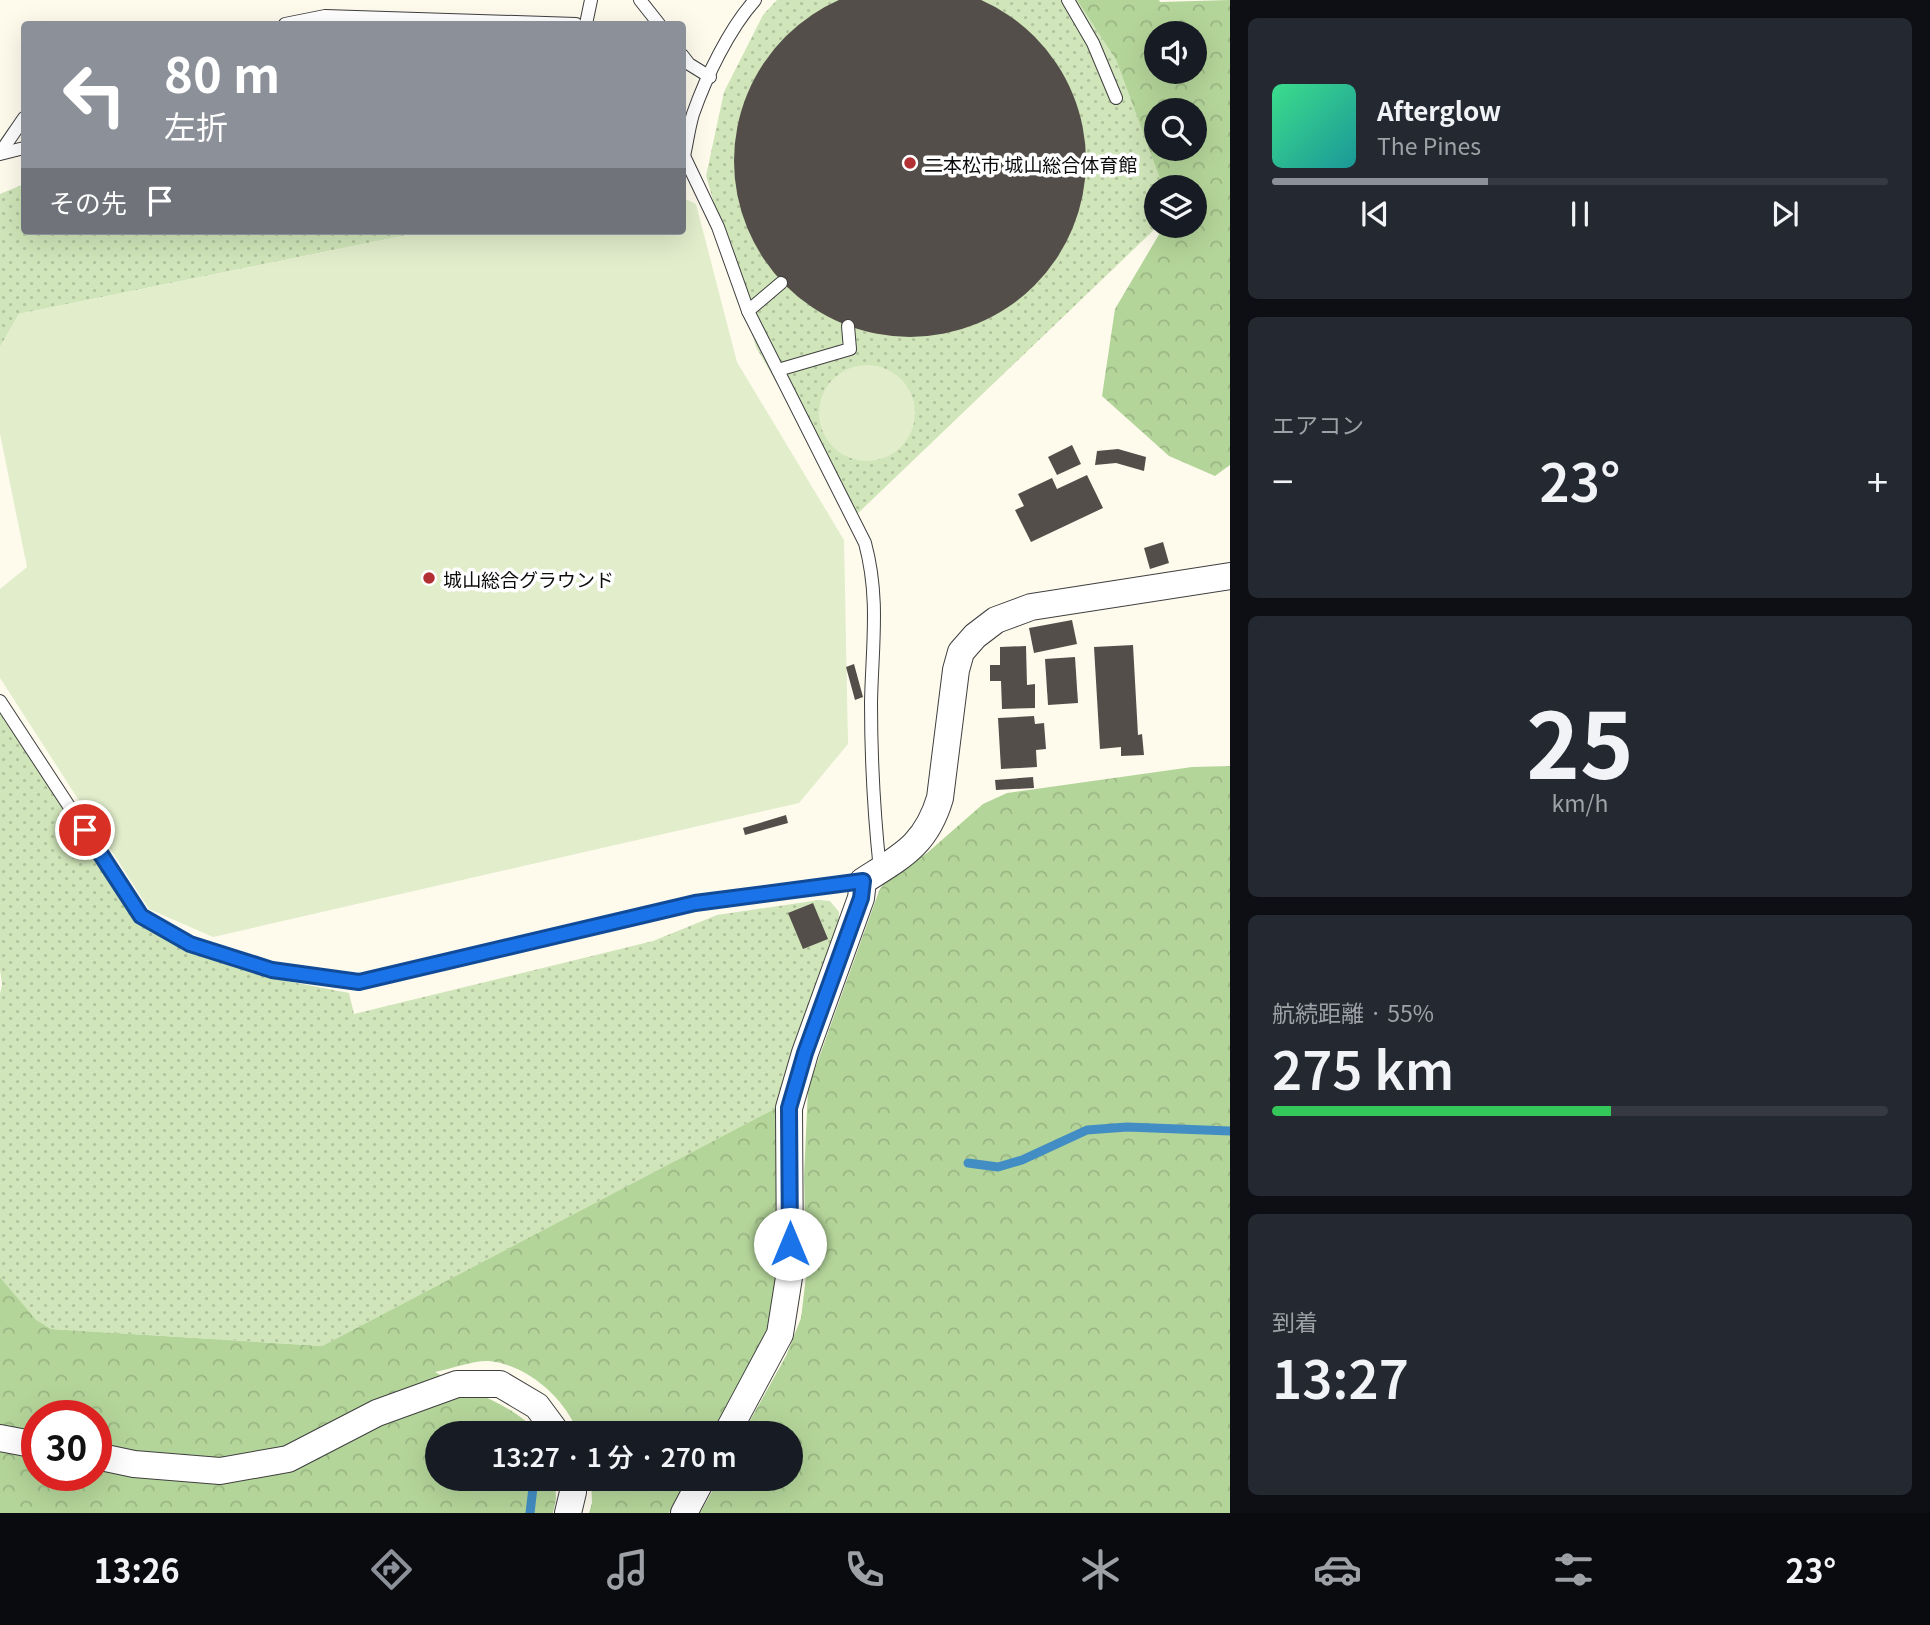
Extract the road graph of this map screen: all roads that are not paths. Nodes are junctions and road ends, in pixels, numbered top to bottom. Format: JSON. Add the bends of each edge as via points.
{"nodes":[{"id":1,"x":591,"y":0,"type":"edge"},
{"id":2,"x":639,"y":0,"type":"edge"},
{"id":3,"x":755,"y":0,"type":"edge"},
{"id":4,"x":1068,"y":0,"type":"edge"},
{"id":5,"x":300,"y":21,"type":"edge"},
{"id":6,"x":482,"y":21,"type":"edge"},
{"id":7,"x":587,"y":21,"type":"edge"},
{"id":8,"x":656,"y":21,"type":"edge"},
{"id":9,"x":686,"y":60,"type":"edge"},
{"id":10,"x":710,"y":77,"type":"junction"},
{"id":11,"x":1116,"y":98,"type":"dead end"},
{"id":12,"x":21,"y":122,"type":"edge"},
{"id":13,"x":686,"y":144,"type":"edge"},
{"id":14,"x":21,"y":149,"type":"edge"},
{"id":15,"x":0,"y":153,"type":"edge"},
{"id":16,"x":686,"y":162,"type":"edge"},
{"id":17,"x":781,"y":283,"type":"dead end"},
{"id":18,"x":748,"y":311,"type":"junction"},
{"id":19,"x":848,"y":326,"type":"dead end"},
{"id":20,"x":778,"y":370,"type":"junction"},
{"id":21,"x":1230,"y":576,"type":"edge"},
{"id":22,"x":0,"y":701,"type":"edge"},
{"id":23,"x":872,"y":875,"type":"junction"},
{"id":24,"x":548,"y":1421,"type":"edge"},
{"id":25,"x":733,"y":1421,"type":"edge"},
{"id":26,"x":0,"y":1438,"type":"edge"},
{"id":27,"x":21,"y":1442,"type":"edge"},
{"id":28,"x":112,"y":1459,"type":"edge"},
{"id":29,"x":573,"y":1491,"type":"edge"},
{"id":30,"x":696,"y":1491,"type":"edge"},
{"id":31,"x":568,"y":1513,"type":"edge"},
{"id":32,"x":684,"y":1513,"type":"edge"}],
"edges":[{"from":1,"to":7,"type":"lane"},
{"from":2,"to":8,"type":"lane"},
{"from":3,"to":10,"type":"lane"},
{"from":4,"to":11,"type":"lane","via":[[1093,43]]},
{"from":5,"to":6,"type":"lane","via":[[325,16]]},
{"from":9,"to":10,"type":"lane"},
{"from":10,"to":13,"type":"lane"},
{"from":12,"to":15,"type":"lane"},
{"from":14,"to":15,"type":"lane"},
{"from":16,"to":18,"type":"lane","via":[[718,227]]},
{"from":17,"to":18,"type":"lane"},
{"from":18,"to":20,"type":"lane"},
{"from":19,"to":20,"type":"lane","via":[[850,349]]},
{"from":20,"to":23,"type":"lane","via":[[865,543],[872,569],[876,613],[871,708]]},
{"from":21,"to":23,"type":"street","via":[[1031,607],[996,620],[975,636],[961,652],[956,670],[934,817],[925,835],[905,854]]},
{"from":22,"to":23,"type":"lane","via":[[141,916],[190,944],[272,970],[359,982],[695,903]]},
{"from":23,"to":25,"type":"street","via":[[789,1108],[790,1272],[780,1334]]},
{"from":24,"to":28,"type":"street","via":[[537,1406],[500,1384],[457,1384],[377,1413],[288,1459],[220,1471]]},
{"from":26,"to":27,"type":"street"},
{"from":29,"to":31,"type":"street"},
{"from":30,"to":32,"type":"street"}]}
